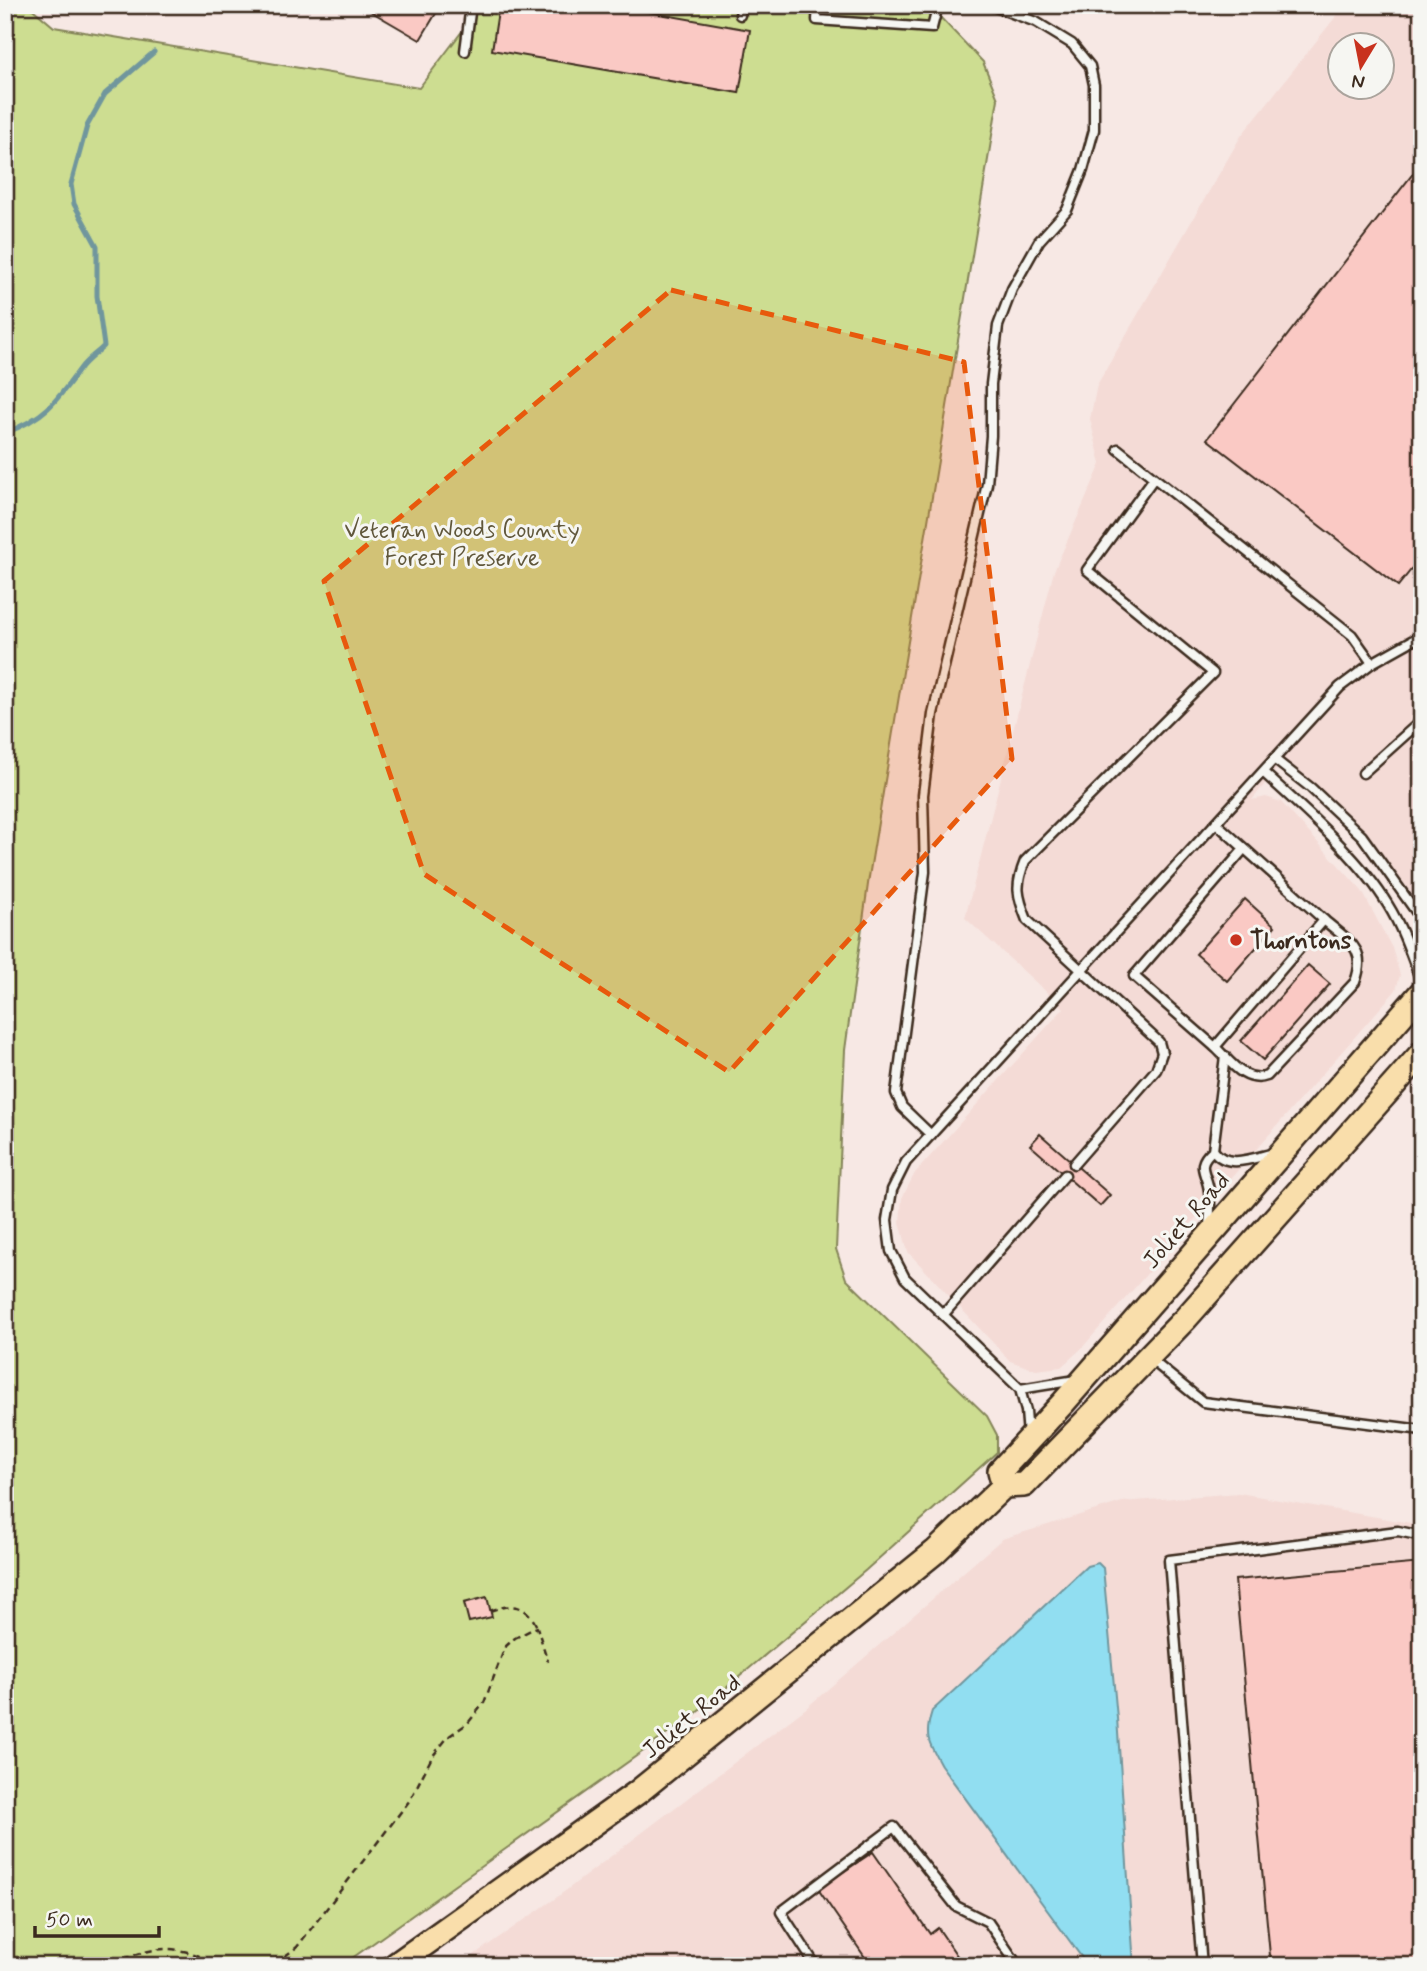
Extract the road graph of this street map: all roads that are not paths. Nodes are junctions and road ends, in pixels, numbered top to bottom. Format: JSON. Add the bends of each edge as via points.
{"nodes":[{"id":1,"x":471,"y":5,"type":"edge"},
{"id":2,"x":818,"y":5,"type":"edge"},
{"id":3,"x":938,"y":5,"type":"edge"},
{"id":4,"x":990,"y":5,"type":"edge"},
{"id":5,"x":465,"y":51,"type":"dead end"},
{"id":6,"x":1118,"y":449,"type":"dead end"},
{"id":7,"x":1154,"y":478,"type":"junction"},
{"id":8,"x":1422,"y":635,"type":"edge"},
{"id":9,"x":1372,"y":663,"type":"junction"},
{"id":10,"x":1422,"y":720,"type":"edge"},
{"id":11,"x":1274,"y":759,"type":"junction"},
{"id":12,"x":1263,"y":772,"type":"junction"},
{"id":13,"x":1363,"y":773,"type":"dead end"},
{"id":14,"x":1216,"y":823,"type":"junction"},
{"id":15,"x":1244,"y":849,"type":"junction"},
{"id":16,"x":1324,"y":920,"type":"junction"},
{"id":17,"x":1422,"y":920,"type":"edge"},
{"id":18,"x":1082,"y":969,"type":"junction"},
{"id":19,"x":1422,"y":984,"type":"edge"},
{"id":20,"x":1422,"y":992,"type":"edge"},
{"id":21,"x":1215,"y":1047,"type":"junction"},
{"id":22,"x":1422,"y":1053,"type":"edge"},
{"id":23,"x":1225,"y":1056,"type":"junction"},
{"id":24,"x":931,"y":1135,"type":"junction"},
{"id":25,"x":1213,"y":1150,"type":"junction"},
{"id":26,"x":1280,"y":1152,"type":"junction"},
{"id":27,"x":1074,"y":1164,"type":"dead end"},
{"id":28,"x":1065,"y":1175,"type":"dead end"},
{"id":29,"x":1207,"y":1236,"type":"junction"},
{"id":30,"x":943,"y":1315,"type":"junction"},
{"id":31,"x":1149,"y":1358,"type":"junction"},
{"id":32,"x":1084,"y":1378,"type":"junction"},
{"id":33,"x":1020,"y":1389,"type":"junction"},
{"id":34,"x":1422,"y":1430,"type":"edge"},
{"id":35,"x":1028,"y":1440,"type":"junction"},
{"id":36,"x":1004,"y":1486,"type":"junction"},
{"id":37,"x":1422,"y":1535,"type":"edge"},
{"id":38,"x":1016,"y":1965,"type":"edge"},
{"id":39,"x":394,"y":1966,"type":"edge"},
{"id":40,"x":816,"y":1966,"type":"edge"},
{"id":41,"x":1202,"y":1966,"type":"edge"}],
"edges":[{"from":1,"to":5,"type":"lane"},
{"from":2,"to":3,"type":"lane","via":[[817,20],[932,28]]},
{"from":4,"to":24,"type":"lane","via":[[1035,22],[1078,51],[1090,66],[1094,85],[1094,130],[1067,209],[1032,253],[998,326],[987,484],[933,714],[923,795],[925,872],[896,1093],[902,1107]]},
{"from":6,"to":7,"type":"lane"},
{"from":7,"to":9,"type":"lane","via":[[1352,635]]},
{"from":7,"to":18,"type":"lane","via":[[1087,570],[1213,673],[1025,861],[1018,879],[1018,898],[1027,920]]},
{"from":8,"to":9,"type":"lane"},
{"from":9,"to":11,"type":"lane","via":[[1340,687]]},
{"from":10,"to":13,"type":"lane"},
{"from":11,"to":12,"type":"lane"},
{"from":11,"to":17,"type":"lane","via":[[1362,836]]},
{"from":12,"to":14,"type":"lane"},
{"from":12,"to":19,"type":"lane","via":[[1332,837],[1388,904]]},
{"from":14,"to":15,"type":"lane"},
{"from":14,"to":18,"type":"lane"},
{"from":15,"to":16,"type":"lane"},
{"from":15,"to":21,"type":"lane","via":[[1134,976]]},
{"from":16,"to":21,"type":"lane"},
{"from":16,"to":23,"type":"lane","via":[[1358,951],[1355,982],[1267,1076],[1247,1077]]},
{"from":18,"to":24,"type":"lane"},
{"from":18,"to":27,"type":"lane","via":[[1159,1042],[1161,1053],[1156,1070]]},
{"from":20,"to":26,"type":"main road","name":"Joliet Road"},
{"from":21,"to":23,"type":"lane"},
{"from":22,"to":31,"type":"main road","name":"Joliet Road"},
{"from":23,"to":25,"type":"lane"},
{"from":24,"to":30,"type":"lane","via":[[901,1171],[887,1220],[891,1251],[905,1278]]},
{"from":25,"to":26,"type":"lane","via":[[1218,1157],[1236,1162]]},
{"from":25,"to":29,"type":"lane","via":[[1202,1166],[1209,1189]]},
{"from":26,"to":29,"type":"main road","name":"Joliet Road"},
{"from":28,"to":30,"type":"lane"},
{"from":29,"to":32,"type":"main road","name":"Joliet Road"},
{"from":30,"to":33,"type":"lane"},
{"from":31,"to":34,"type":"lane","via":[[1203,1402]]},
{"from":31,"to":36,"type":"main road","name":"Joliet Road","via":[[1024,1485]]},
{"from":32,"to":33,"type":"lane"},
{"from":32,"to":35,"type":"main road","name":"Joliet Road"},
{"from":33,"to":35,"type":"lane"},
{"from":35,"to":36,"type":"main road","name":"Joliet Road","via":[[1000,1471]]},
{"from":36,"to":39,"type":"main road","name":"Joliet Road","via":[[935,1552],[638,1793]]},
{"from":37,"to":41,"type":"lane","via":[[1398,1531],[1170,1560]]},
{"from":38,"to":40,"type":"lane","via":[[988,1922],[956,1906],[894,1827],[780,1912]]}]}
